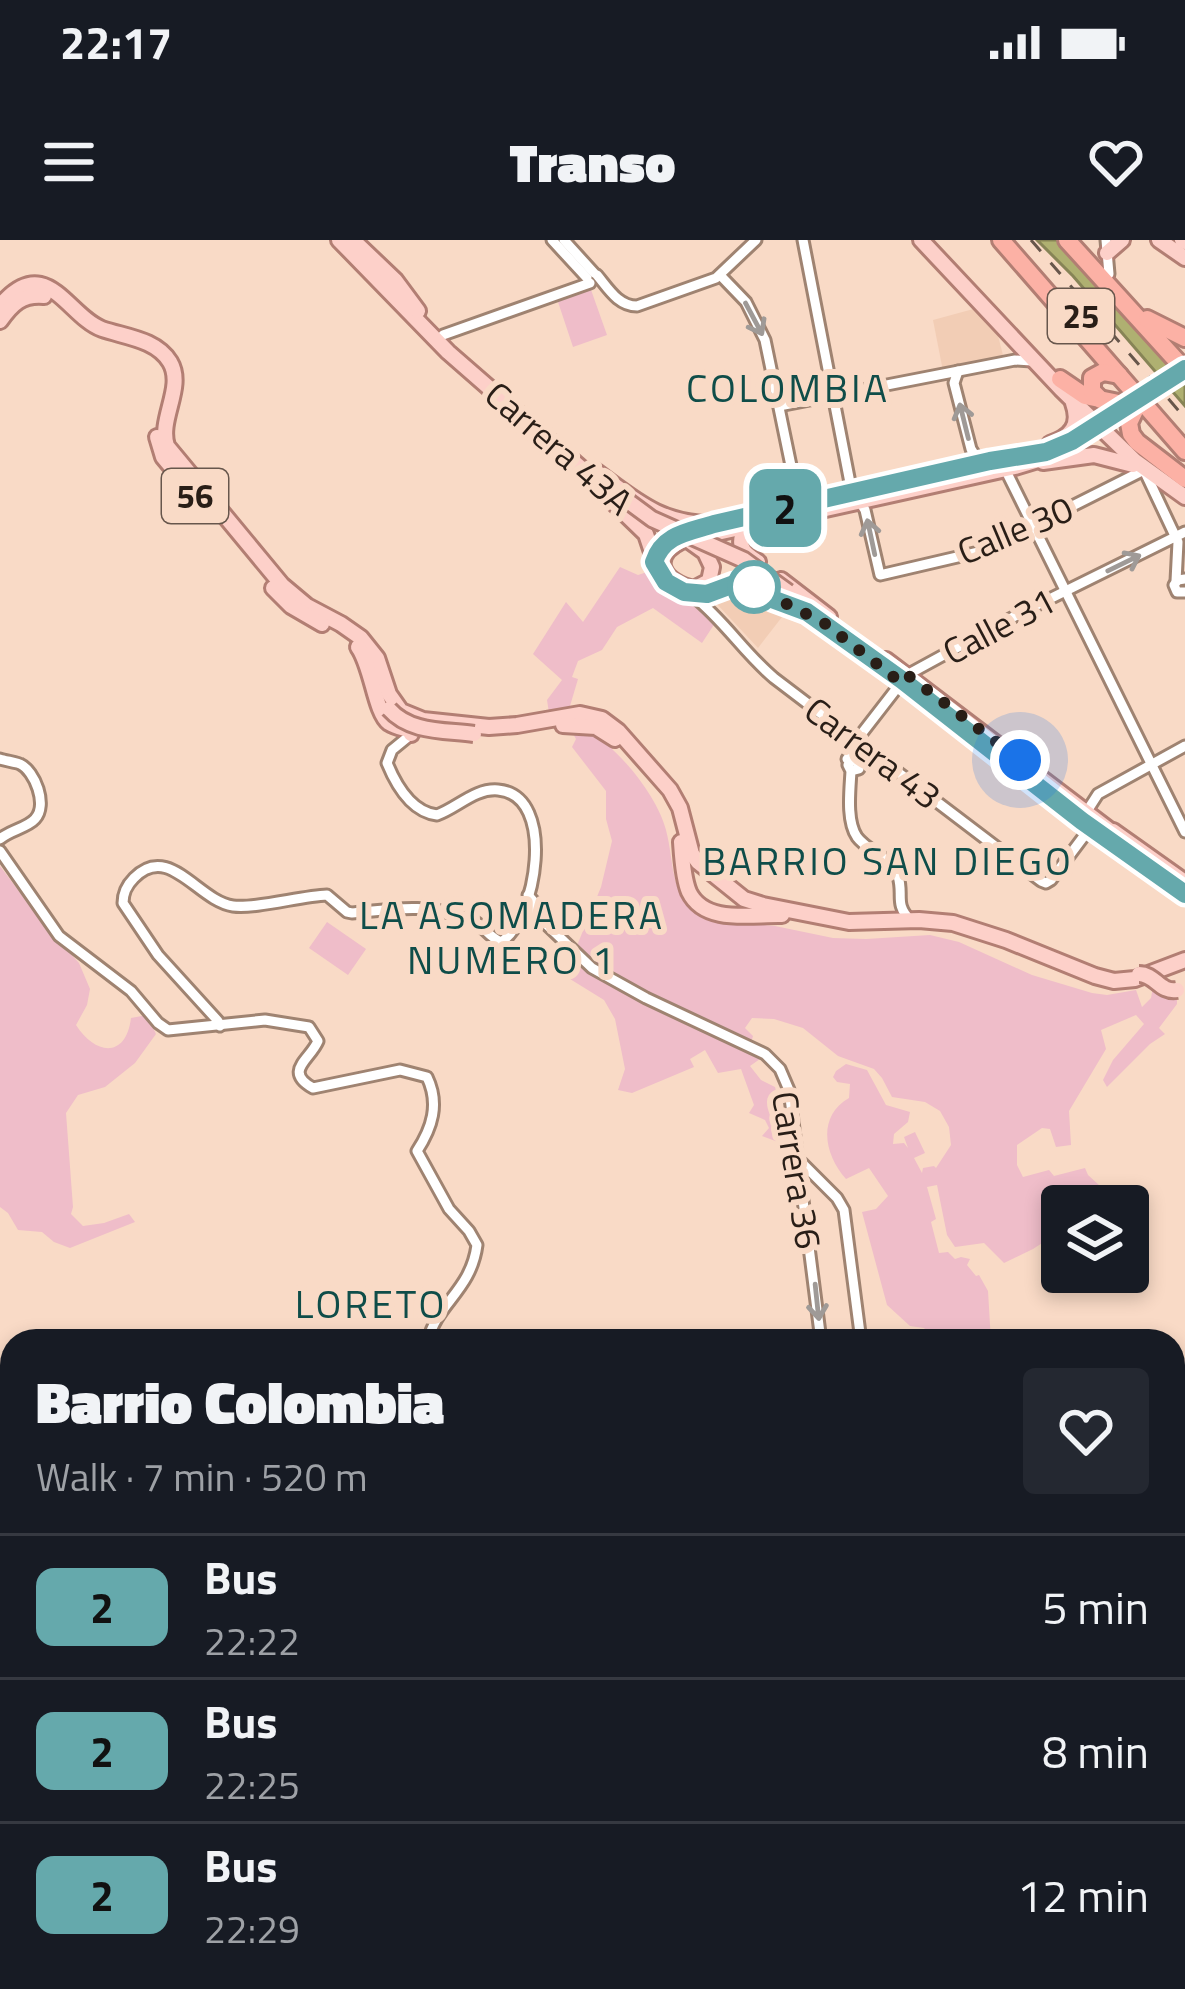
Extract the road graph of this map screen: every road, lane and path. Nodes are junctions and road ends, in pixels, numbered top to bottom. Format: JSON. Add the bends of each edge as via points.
{"nodes":[{"id":1,"x":339,"y":240,"type":"edge"},
{"id":2,"x":352,"y":240,"type":"edge"},
{"id":3,"x":552,"y":240,"type":"edge"},
{"id":4,"x":564,"y":240,"type":"edge"},
{"id":5,"x":756,"y":240,"type":"edge"},
{"id":6,"x":802,"y":240,"type":"edge"},
{"id":7,"x":925,"y":240,"type":"edge"},
{"id":8,"x":1001,"y":240,"type":"edge"},
{"id":9,"x":1015,"y":240,"type":"edge"},
{"id":10,"x":1067,"y":240,"type":"edge"},
{"id":11,"x":1078,"y":240,"type":"edge"},
{"id":12,"x":1122,"y":240,"type":"edge"},
{"id":13,"x":1107,"y":246,"type":"edge"},
{"id":14,"x":1109,"y":274,"type":"junction"},
{"id":15,"x":720,"y":275,"type":"junction"},
{"id":16,"x":590,"y":280,"type":"junction"},
{"id":17,"x":0,"y":306,"type":"edge"},
{"id":18,"x":1147,"y":319,"type":"junction"},
{"id":19,"x":0,"y":321,"type":"edge"},
{"id":20,"x":443,"y":335,"type":"junction"},
{"id":21,"x":1185,"y":338,"type":"edge"},
{"id":22,"x":1037,"y":363,"type":"junction"},
{"id":23,"x":1185,"y":369,"type":"edge"},
{"id":24,"x":958,"y":370,"type":"junction"},
{"id":25,"x":1119,"y":375,"type":"junction"},
{"id":26,"x":1060,"y":379,"type":"junction"},
{"id":27,"x":832,"y":395,"type":"junction"},
{"id":28,"x":1071,"y":399,"type":"junction"},
{"id":29,"x":1121,"y":405,"type":"junction"},
{"id":30,"x":778,"y":406,"type":"junction"},
{"id":31,"x":1177,"y":435,"type":"edge"},
{"id":32,"x":1185,"y":451,"type":"edge"},
{"id":33,"x":1047,"y":454,"type":"junction"},
{"id":34,"x":990,"y":461,"type":"junction"},
{"id":35,"x":1148,"y":462,"type":"junction"},
{"id":36,"x":1010,"y":468,"type":"junction"},
{"id":37,"x":591,"y":473,"type":"junction"},
{"id":38,"x":1185,"y":479,"type":"edge"},
{"id":39,"x":1185,"y":493,"type":"edge"},
{"id":40,"x":857,"y":496,"type":"junction"},
{"id":41,"x":623,"y":501,"type":"junction"},
{"id":42,"x":800,"y":509,"type":"junction"},
{"id":43,"x":1185,"y":511,"type":"edge"},
{"id":44,"x":714,"y":524,"type":"junction"},
{"id":45,"x":757,"y":524,"type":"junction"},
{"id":46,"x":1033,"y":526,"type":"junction"},
{"id":47,"x":1178,"y":539,"type":"edge"},
{"id":48,"x":691,"y":542,"type":"junction"},
{"id":49,"x":654,"y":562,"type":"junction"},
{"id":50,"x":1181,"y":578,"type":"edge"},
{"id":51,"x":1066,"y":591,"type":"junction"},
{"id":52,"x":712,"y":592,"type":"junction"},
{"id":53,"x":783,"y":592,"type":"junction"},
{"id":54,"x":1185,"y":592,"type":"edge"},
{"id":55,"x":688,"y":593,"type":"junction"},
{"id":56,"x":711,"y":610,"type":"junction"},
{"id":57,"x":807,"y":612,"type":"junction"},
{"id":58,"x":829,"y":617,"type":"junction"},
{"id":59,"x":903,"y":679,"type":"junction"},
{"id":60,"x":395,"y":715,"type":"junction"},
{"id":61,"x":428,"y":721,"type":"junction"},
{"id":62,"x":411,"y":734,"type":"junction"},
{"id":63,"x":475,"y":734,"type":"junction"},
{"id":64,"x":856,"y":740,"type":"junction"},
{"id":65,"x":1185,"y":746,"type":"edge"},
{"id":66,"x":0,"y":759,"type":"edge"},
{"id":67,"x":1151,"y":764,"type":"junction"},
{"id":68,"x":1096,"y":825,"type":"junction"},
{"id":69,"x":1185,"y":832,"type":"edge"},
{"id":70,"x":0,"y":839,"type":"edge"},
{"id":71,"x":0,"y":851,"type":"edge"},
{"id":72,"x":704,"y":868,"type":"junction"},
{"id":73,"x":686,"y":876,"type":"junction"},
{"id":74,"x":730,"y":890,"type":"junction"},
{"id":75,"x":1185,"y":891,"type":"edge"},
{"id":76,"x":527,"y":900,"type":"junction"},
{"id":77,"x":899,"y":906,"type":"junction"},
{"id":78,"x":719,"y":914,"type":"junction"},
{"id":79,"x":888,"y":920,"type":"junction"},
{"id":80,"x":910,"y":920,"type":"junction"},
{"id":81,"x":1185,"y":963,"type":"edge"},
{"id":82,"x":1082,"y":971,"type":"junction"},
{"id":83,"x":1181,"y":988,"type":"edge"},
{"id":84,"x":220,"y":1026,"type":"junction"},
{"id":85,"x":799,"y":1158,"type":"junction"},
{"id":86,"x":431,"y":1329,"type":"edge"},
{"id":87,"x":820,"y":1329,"type":"edge"},
{"id":88,"x":859,"y":1329,"type":"edge"}],
"edges":[{"from":1,"to":37,"type":"main road","name":"Carrera 43A","via":[[448,352]]},
{"from":2,"to":20,"type":"main road","name":"Carrera 43A"},
{"from":3,"to":16,"type":"street"},
{"from":4,"to":16,"type":"street"},
{"from":5,"to":15,"type":"street"},
{"from":6,"to":27,"type":"street"},
{"from":7,"to":22,"type":"main road"},
{"from":7,"to":26,"type":"main road"},
{"from":8,"to":25,"type":"highway","number":"25"},
{"from":9,"to":31,"type":"highway","number":"25"},
{"from":10,"to":23,"type":"highway","number":"25"},
{"from":11,"to":14,"type":"highway","number":"25"},
{"from":12,"to":13,"type":"main road"},
{"from":13,"to":14,"type":"street"},
{"from":14,"to":18,"type":"highway","number":"25"},
{"from":15,"to":16,"type":"street","via":[[631,306]]},
{"from":15,"to":30,"type":"street","one_way":true,"via":[[762,332]]},
{"from":16,"to":20,"type":"street"},
{"from":17,"to":60,"type":"main road","number":"56","via":[[20,288],[50,289],[96,326],[163,353],[174,384],[167,446],[282,585],[361,638],[377,658]]},
{"from":18,"to":21,"type":"highway"},
{"from":18,"to":23,"type":"highway","number":"25"},
{"from":19,"to":60,"type":"main road","number":"56","via":[[22,298],[44,296],[89,328],[154,353],[166,379],[156,432],[163,457],[284,599],[355,643]]},
{"from":20,"to":37,"type":"main road","name":"Carrera 43A"},
{"from":22,"to":24,"type":"street"},
{"from":22,"to":28,"type":"main road"},
{"from":23,"to":29,"type":"main road","bridge":true},
{"from":24,"to":27,"type":"street"},
{"from":34,"to":24,"type":"street","one_way":true,"via":[[971,449],[954,385]]},
{"from":25,"to":29,"type":"highway","via":[[1092,378],[1092,391]]},
{"from":25,"to":31,"type":"highway","number":"25"},
{"from":26,"to":29,"type":"highway"},
{"from":26,"to":39,"type":"main road"},
{"from":27,"to":30,"type":"street"},
{"from":27,"to":40,"type":"street"},
{"from":28,"to":34,"type":"main road","via":[[1077,422],[1063,439]]},
{"from":28,"to":35,"type":"main road"},
{"from":29,"to":33,"type":"main road","bridge":true},
{"from":29,"to":35,"type":"highway"},
{"from":30,"to":42,"type":"street"},
{"from":31,"to":32,"type":"highway","number":"25"},
{"from":31,"to":35,"type":"highway"},
{"from":33,"to":34,"type":"main road"},
{"from":33,"to":36,"type":"main road"},
{"from":34,"to":40,"type":"main road"},
{"from":35,"to":36,"type":"main road","via":[[1094,455]]},
{"from":35,"to":38,"type":"highway"},
{"from":35,"to":39,"type":"main road"},
{"from":35,"to":43,"type":"main road"},
{"from":35,"to":46,"type":"street","name":"Calle 30"},
{"from":35,"to":47,"type":"street"},
{"from":36,"to":40,"type":"main road"},
{"from":36,"to":46,"type":"street"},
{"from":37,"to":41,"type":"main road","name":"Carrera 43A"},
{"from":37,"to":44,"type":"main road","via":[[655,514]]},
{"from":37,"to":49,"type":"main road","via":[[644,531]]},
{"from":40,"to":42,"type":"main road"},
{"from":46,"to":40,"type":"street","name":"Calle 30","one_way":true,"via":[[983,551],[880,575]]},
{"from":41,"to":48,"type":"main road","name":"Carrera 43A","bridge":true},
{"from":41,"to":53,"type":"main road","name":"Carrera 43A","bridge":true,"via":[[744,560]]},
{"from":42,"to":44,"type":"main road"},
{"from":42,"to":45,"type":"main road"},
{"from":44,"to":49,"type":"main road","via":[[671,538]]},
{"from":45,"to":48,"type":"main road","bridge":true,"via":[[681,541],[666,551],[672,581],[694,589],[712,571]]},
{"from":45,"to":58,"type":"main road","via":[[742,536],[745,553]]},
{"from":46,"to":51,"type":"street"},
{"from":47,"to":50,"type":"street"},
{"from":51,"to":47,"type":"street","name":"Calle 31","one_way":true},
{"from":48,"to":53,"type":"main road","name":"Carrera 43A","bridge":true},
{"from":49,"to":55,"type":"main road","via":[[666,582]]},
{"from":50,"to":54,"type":"street","via":[[1176,590]]},
{"from":51,"to":59,"type":"street","name":"Calle 31"},
{"from":51,"to":67,"type":"street"},
{"from":52,"to":55,"type":"main road"},
{"from":52,"to":56,"type":"street"},
{"from":52,"to":57,"type":"main road","via":[[747,584]]},
{"from":53,"to":57,"type":"main road","name":"Carrera 43A"},
{"from":53,"to":58,"type":"main road","name":"Carrera 43A"},
{"from":55,"to":56,"type":"street","name":"Carrera 43"},
{"from":55,"to":57,"type":"main road","via":[[746,578]]},
{"from":56,"to":64,"type":"street","name":"Carrera 43","via":[[757,664]]},
{"from":57,"to":59,"type":"main road","name":"Carrera 43A"},
{"from":58,"to":59,"type":"main road","name":"Carrera 43A"},
{"from":59,"to":64,"type":"street","name":"Calle 31"},
{"from":59,"to":68,"type":"main road","name":"Carrera 43A"},
{"from":60,"to":61,"type":"main road"},
{"from":60,"to":62,"type":"main road"},
{"from":60,"to":63,"type":"main road","bridge":true,"via":[[413,726]]},
{"from":61,"to":62,"type":"street"},
{"from":61,"to":72,"type":"main road","via":[[489,727],[602,719],[670,790]]},
{"from":62,"to":63,"type":"main road"},
{"from":62,"to":76,"type":"street","via":[[388,754],[388,768],[421,811],[444,813],[501,790],[525,808],[537,835]]},
{"from":63,"to":73,"type":"main road","via":[[576,724],[605,731],[663,793]]},
{"from":64,"to":68,"type":"street","name":"Carrera 43","via":[[1046,883]]},
{"from":64,"to":77,"type":"street","name":"Calle 31","via":[[851,818],[856,836],[895,870]]},
{"from":65,"to":67,"type":"street"},
{"from":66,"to":70,"type":"street","via":[[28,770],[40,812]]},
{"from":67,"to":68,"type":"street","via":[[1098,794]]},
{"from":67,"to":69,"type":"street"},
{"from":68,"to":75,"type":"main road"},
{"from":68,"to":75,"type":"main road","name":"Carrera 43A"},
{"from":71,"to":84,"type":"street","via":[[58,936],[131,991],[158,1023],[172,1032]]},
{"from":72,"to":73,"type":"main road","via":[[703,889]]},
{"from":72,"to":74,"type":"main road"},
{"from":73,"to":78,"type":"main road","via":[[693,897]]},
{"from":74,"to":78,"type":"main road","via":[[708,891]]},
{"from":74,"to":79,"type":"main road","via":[[838,921]]},
{"from":76,"to":84,"type":"street","via":[[500,942],[474,920],[423,907],[352,913],[327,895],[230,906],[164,866],[139,873],[122,899]]},
{"from":76,"to":85,"type":"street","name":"Carrera 36","via":[[583,962],[765,1054],[789,1090]]},
{"from":77,"to":79,"type":"street"},
{"from":77,"to":80,"type":"street"},
{"from":78,"to":81,"type":"main road","via":[[848,928],[941,926],[1114,987]]},
{"from":79,"to":80,"type":"main road"},
{"from":80,"to":82,"type":"main road","via":[[953,923]]},
{"from":81,"to":82,"type":"main road","via":[[1125,981]]},
{"from":82,"to":83,"type":"main road","bridge":true,"via":[[1139,974],[1166,990]]},
{"from":84,"to":86,"type":"street","via":[[280,1021],[309,1028],[318,1041],[299,1072],[308,1087],[400,1070],[427,1077],[433,1116],[417,1151],[476,1252],[465,1283]]},
{"from":85,"to":87,"type":"street","name":"Carrera 36","one_way":true},
{"from":85,"to":88,"type":"street","via":[[844,1210]]}]}
